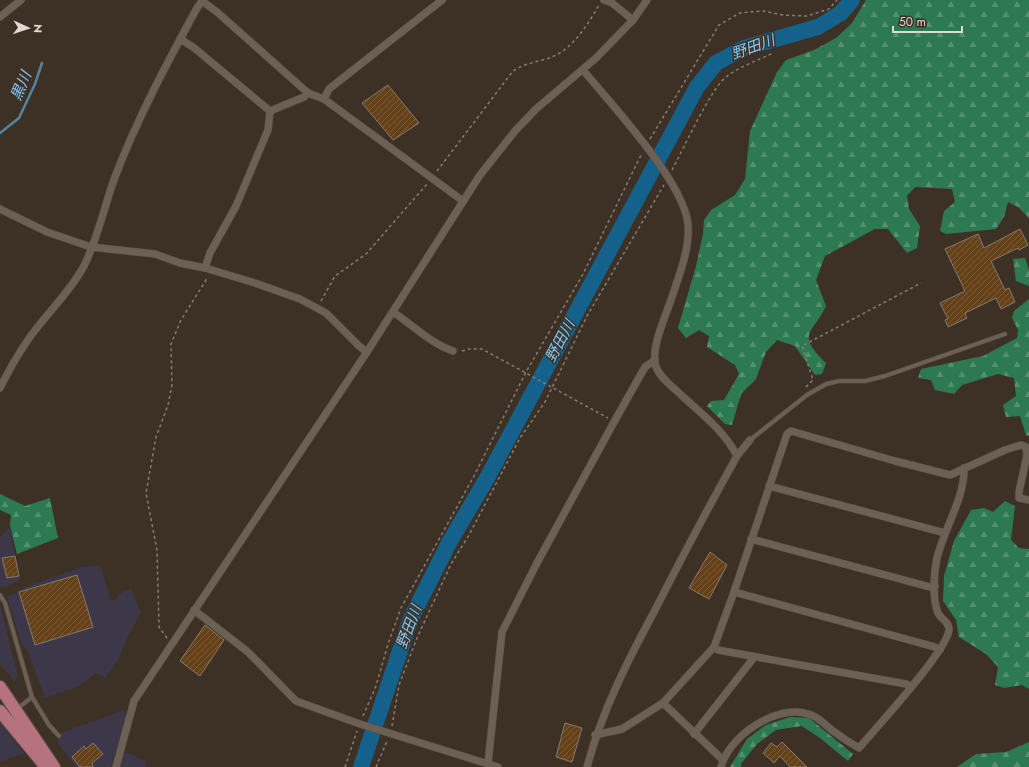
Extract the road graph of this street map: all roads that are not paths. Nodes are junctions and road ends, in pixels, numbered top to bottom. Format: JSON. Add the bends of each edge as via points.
{"nodes":[{"id":1,"x":21,"y":0,"type":"edge"},
{"id":2,"x":442,"y":0,"type":"edge"},
{"id":3,"x":603,"y":0,"type":"edge"},
{"id":4,"x":647,"y":0,"type":"edge"},
{"id":5,"x":202,"y":1,"type":"edge"},
{"id":6,"x":0,"y":17,"type":"edge"},
{"id":7,"x":633,"y":20,"type":"junction"},
{"id":8,"x":180,"y":39,"type":"junction"},
{"id":9,"x":582,"y":70,"type":"junction"},
{"id":10,"x":308,"y":93,"type":"junction"},
{"id":11,"x":324,"y":99,"type":"junction"},
{"id":12,"x":270,"y":112,"type":"junction"},
{"id":13,"x":463,"y":201,"type":"junction"},
{"id":14,"x":0,"y":209,"type":"edge"},
{"id":15,"x":91,"y":248,"type":"junction"},
{"id":16,"x":209,"y":269,"type":"junction"},
{"id":17,"x":393,"y":312,"type":"junction"},
{"id":18,"x":1005,"y":334,"type":"dead end"},
{"id":19,"x":453,"y":351,"type":"road end"},
{"id":20,"x":367,"y":352,"type":"junction"},
{"id":21,"x":655,"y":360,"type":"junction"},
{"id":22,"x":0,"y":388,"type":"edge"},
{"id":23,"x":750,"y":440,"type":"joint"},
{"id":24,"x":737,"y":456,"type":"junction"},
{"id":25,"x":964,"y":468,"type":"junction"},
{"id":26,"x":768,"y":486,"type":"junction"},
{"id":27,"x":1029,"y":500,"type":"edge"},
{"id":28,"x":945,"y":533,"type":"junction"},
{"id":29,"x":751,"y":539,"type":"junction"},
{"id":30,"x":935,"y":586,"type":"junction"},
{"id":31,"x":734,"y":592,"type":"junction"},
{"id":32,"x":0,"y":595,"type":"edge"},
{"id":33,"x":194,"y":610,"type":"junction"},
{"id":34,"x":714,"y":647,"type":"junction"},
{"id":35,"x":940,"y":650,"type":"junction"},
{"id":36,"x":752,"y":656,"type":"junction"},
{"id":37,"x":911,"y":686,"type":"junction"},
{"id":38,"x":0,"y":687,"type":"edge"},
{"id":39,"x":32,"y":697,"type":"junction"},
{"id":40,"x":663,"y":703,"type":"junction"},
{"id":41,"x":16,"y":710,"type":"junction"},
{"id":42,"x":0,"y":711,"type":"edge"},
{"id":43,"x":694,"y":734,"type":"junction"},
{"id":44,"x":595,"y":735,"type":"junction"},
{"id":45,"x":59,"y":736,"type":"dead end"},
{"id":46,"x":488,"y":763,"type":"junction"},
{"id":47,"x":722,"y":763,"type":"edge"},
{"id":48,"x":46,"y":767,"type":"edge"},
{"id":49,"x":54,"y":767,"type":"edge"},
{"id":50,"x":116,"y":767,"type":"edge"},
{"id":51,"x":498,"y":767,"type":"edge"},
{"id":52,"x":587,"y":767,"type":"edge"}],
"edges":[{"from":1,"to":6,"type":"street"},
{"from":2,"to":11,"type":"street","via":[[329,89]]},
{"from":3,"to":7,"type":"street","via":[[612,2]]},
{"from":4,"to":7,"type":"street"},
{"from":5,"to":8,"type":"street"},
{"from":5,"to":10,"type":"street","via":[[218,12]]},
{"from":7,"to":9,"type":"street"},
{"from":8,"to":12,"type":"street"},
{"from":8,"to":15,"type":"street","via":[[155,86],[115,177],[101,225]]},
{"from":9,"to":13,"type":"street","via":[[536,109],[515,131]]},
{"from":9,"to":21,"type":"street","via":[[648,149],[678,194],[688,223],[687,251],[657,343]]},
{"from":10,"to":11,"type":"street"},
{"from":10,"to":12,"type":"street"},
{"from":11,"to":13,"type":"street"},
{"from":12,"to":16,"type":"street","via":[[268,130],[236,206],[210,253]]},
{"from":13,"to":17,"type":"street"},
{"from":14,"to":15,"type":"street","via":[[46,232]]},
{"from":15,"to":16,"type":"street","via":[[155,254],[180,264]]},
{"from":15,"to":22,"type":"street","via":[[68,292],[39,324]]},
{"from":16,"to":20,"type":"street","via":[[318,307]]},
{"from":17,"to":19,"type":"street","via":[[416,327],[430,341]]},
{"from":17,"to":20,"type":"street"},
{"from":18,"to":23,"type":"lane","via":[[885,376],[865,381],[826,384],[807,395]]},
{"from":20,"to":33,"type":"street"},
{"from":21,"to":24,"type":"street","via":[[657,369],[665,380],[724,436]]},
{"from":21,"to":46,"type":"street","via":[[645,368],[614,422],[502,632]]},
{"from":23,"to":24,"type":"street"},
{"from":24,"to":44,"type":"street","via":[[615,686]]},
{"from":25,"to":26,"type":"street","via":[[950,475],[895,462],[791,431],[787,434]]},
{"from":25,"to":27,"type":"street","via":[[1005,450],[1021,445],[1026,447],[1027,455],[1019,498]]},
{"from":25,"to":28,"type":"street","via":[[964,479]]},
{"from":26,"to":28,"type":"street"},
{"from":26,"to":29,"type":"street"},
{"from":28,"to":30,"type":"street","via":[[938,557]]},
{"from":29,"to":30,"type":"street","via":[[930,587]]},
{"from":29,"to":31,"type":"street"},
{"from":30,"to":35,"type":"street","via":[[939,614],[949,628]]},
{"from":31,"to":34,"type":"street"},
{"from":31,"to":35,"type":"street"},
{"from":32,"to":39,"type":"lane","via":[[5,603]]},
{"from":33,"to":46,"type":"street","via":[[248,652],[296,701]]},
{"from":33,"to":50,"type":"street","via":[[134,701]]},
{"from":34,"to":36,"type":"street"},
{"from":34,"to":40,"type":"street"},
{"from":35,"to":37,"type":"street"},
{"from":36,"to":37,"type":"street"},
{"from":36,"to":43,"type":"street","via":[[752,660]]},
{"from":37,"to":47,"type":"street","via":[[859,748],[833,732],[816,717],[807,713],[785,712],[752,727],[741,736]]},
{"from":38,"to":41,"type":"highway"},
{"from":39,"to":41,"type":"lane"},
{"from":39,"to":45,"type":"lane"},
{"from":40,"to":43,"type":"street"},
{"from":40,"to":44,"type":"street","via":[[622,729]]},
{"from":41,"to":49,"type":"highway"},
{"from":42,"to":48,"type":"highway","via":[[13,734]]},
{"from":43,"to":47,"type":"street"},
{"from":44,"to":52,"type":"street"},
{"from":46,"to":51,"type":"street"}]}
